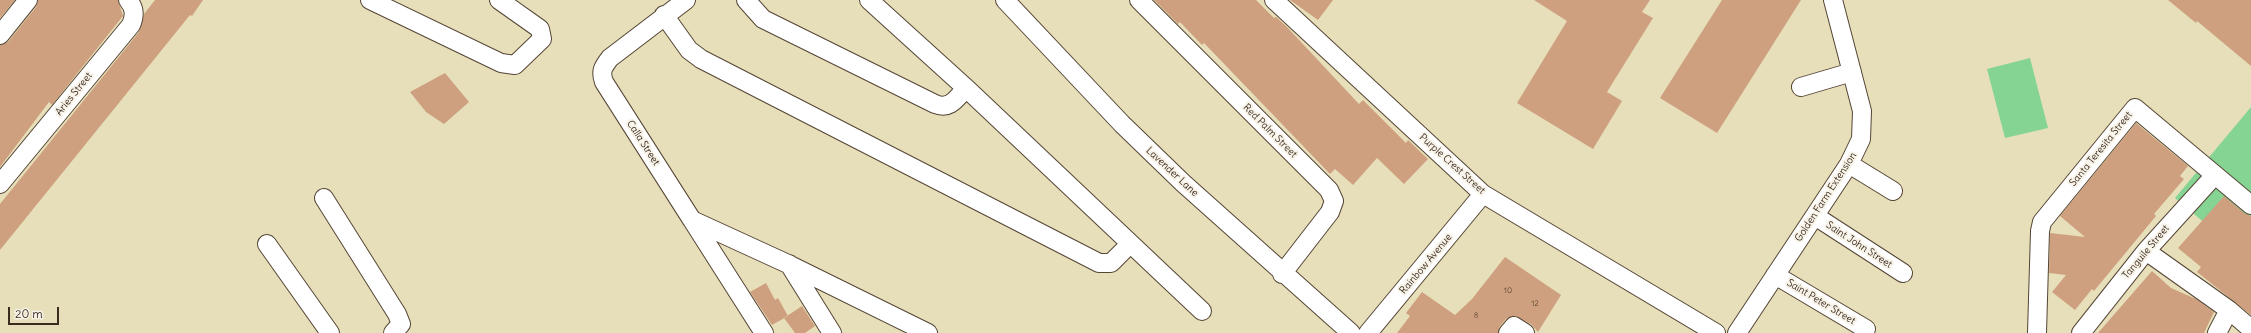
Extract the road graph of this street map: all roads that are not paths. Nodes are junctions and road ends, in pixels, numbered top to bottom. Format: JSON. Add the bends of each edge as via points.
{"nodes":[{"id":1,"x":28,"y":0,"type":"edge"},
{"id":2,"x":128,"y":0,"type":"edge"},
{"id":3,"x":370,"y":0,"type":"edge"},
{"id":4,"x":499,"y":0,"type":"edge"},
{"id":5,"x":686,"y":0,"type":"edge"},
{"id":6,"x":746,"y":0,"type":"edge"},
{"id":7,"x":869,"y":0,"type":"edge"},
{"id":8,"x":1004,"y":0,"type":"edge"},
{"id":9,"x":1139,"y":0,"type":"edge"},
{"id":10,"x":1833,"y":0,"type":"edge"},
{"id":11,"x":1280,"y":2,"type":"edge"},
{"id":12,"x":664,"y":15,"type":"junction"},
{"id":13,"x":0,"y":35,"type":"edge"},
{"id":14,"x":1852,"y":72,"type":"junction"},
{"id":15,"x":1801,"y":86,"type":"dead end"},
{"id":16,"x":966,"y":88,"type":"junction"},
{"id":17,"x":1849,"y":164,"type":"junction"},
{"id":18,"x":2215,"y":175,"type":"junction"},
{"id":19,"x":0,"y":184,"type":"edge"},
{"id":20,"x":1893,"y":191,"type":"dead end"},
{"id":21,"x":1483,"y":194,"type":"junction"},
{"id":22,"x":324,"y":198,"type":"dead end"},
{"id":23,"x":2251,"y":205,"type":"edge"},
{"id":24,"x":1815,"y":216,"type":"junction"},
{"id":25,"x":692,"y":220,"type":"junction"},
{"id":26,"x":267,"y":244,"type":"dead end"},
{"id":27,"x":1130,"y":244,"type":"junction"},
{"id":28,"x":2146,"y":251,"type":"junction"},
{"id":29,"x":788,"y":264,"type":"junction"},
{"id":30,"x":1903,"y":273,"type":"dead end"},
{"id":31,"x":1282,"y":274,"type":"junction"},
{"id":32,"x":1775,"y":275,"type":"junction"},
{"id":33,"x":2229,"y":310,"type":"junction"},
{"id":34,"x":1202,"y":311,"type":"dead end"},
{"id":35,"x":1866,"y":328,"type":"dead end"},
{"id":36,"x":2251,"y":329,"type":"edge"},
{"id":37,"x":330,"y":333,"type":"edge"},
{"id":38,"x":393,"y":333,"type":"edge"},
{"id":39,"x":764,"y":333,"type":"edge"},
{"id":40,"x":832,"y":333,"type":"edge"},
{"id":41,"x":928,"y":333,"type":"edge"},
{"id":42,"x":1351,"y":333,"type":"edge"},
{"id":43,"x":1368,"y":333,"type":"edge"},
{"id":44,"x":1508,"y":333,"type":"edge"},
{"id":45,"x":1525,"y":333,"type":"edge"},
{"id":46,"x":1716,"y":333,"type":"edge"},
{"id":47,"x":1736,"y":333,"type":"edge"},
{"id":48,"x":2037,"y":333,"type":"edge"},
{"id":49,"x":2081,"y":333,"type":"edge"},
{"id":50,"x":2217,"y":333,"type":"edge"}],
"edges":[{"from":1,"to":13,"type":"street"},
{"from":2,"to":19,"type":"street","name":"Aries Street","via":[[134,10],[131,25]]},
{"from":3,"to":4,"type":"street","via":[[501,63],[515,65],[542,39],[542,33]]},
{"from":5,"to":12,"type":"street","name":"Calla Street"},
{"from":6,"to":16,"type":"street","via":[[763,19],[935,104],[945,107],[951,105]]},
{"from":7,"to":16,"type":"street"},
{"from":8,"to":31,"type":"street","name":"Lavender Lane","via":[[1122,124]]},
{"from":9,"to":31,"type":"street","name":"Red Palm Street","via":[[1329,190],[1334,201],[1330,212]]},
{"from":10,"to":14,"type":"street","name":"Golden Farm Extension"},
{"from":11,"to":21,"type":"street","name":"Purple Crest Street"},
{"from":12,"to":25,"type":"street","name":"Calla Street","via":[[610,58],[601,74]]},
{"from":12,"to":27,"type":"street","via":[[689,50],[701,59],[1099,263],[1111,263]]},
{"from":14,"to":15,"type":"street"},
{"from":14,"to":17,"type":"street","name":"Golden Farm Extension","via":[[1862,111],[1861,139]]},
{"from":16,"to":27,"type":"street"},
{"from":17,"to":20,"type":"street"},
{"from":17,"to":24,"type":"street","name":"Golden Farm Extension"},
{"from":18,"to":23,"type":"street","name":"Santa Teresita Street"},
{"from":18,"to":28,"type":"street","name":"Tanguile Street"},
{"from":18,"to":48,"type":"street","name":"Santa Teresita Street","via":[[2135,108],[2042,222]]},
{"from":21,"to":43,"type":"street","name":"Rainbow Avenue"},
{"from":21,"to":46,"type":"street","name":"Purple Crest Street"},
{"from":22,"to":38,"type":"street","via":[[399,319],[401,324]]},
{"from":24,"to":30,"type":"street","name":"Saint John Street"},
{"from":24,"to":32,"type":"street","name":"Golden Farm Extension"},
{"from":25,"to":29,"type":"street"},
{"from":25,"to":39,"type":"street"},
{"from":26,"to":37,"type":"street"},
{"from":27,"to":34,"type":"street"},
{"from":28,"to":33,"type":"street"},
{"from":28,"to":49,"type":"street","name":"Tanguile Street"},
{"from":29,"to":40,"type":"street"},
{"from":29,"to":41,"type":"street"},
{"from":31,"to":42,"type":"street","name":"Lavender Lane"},
{"from":32,"to":35,"type":"street","name":"Saint Peter Street"},
{"from":32,"to":47,"type":"street","name":"Golden Farm Extension"},
{"from":33,"to":36,"type":"street"},
{"from":33,"to":50,"type":"street"},
{"from":44,"to":45,"type":"street","via":[[1514,326]]}]}
